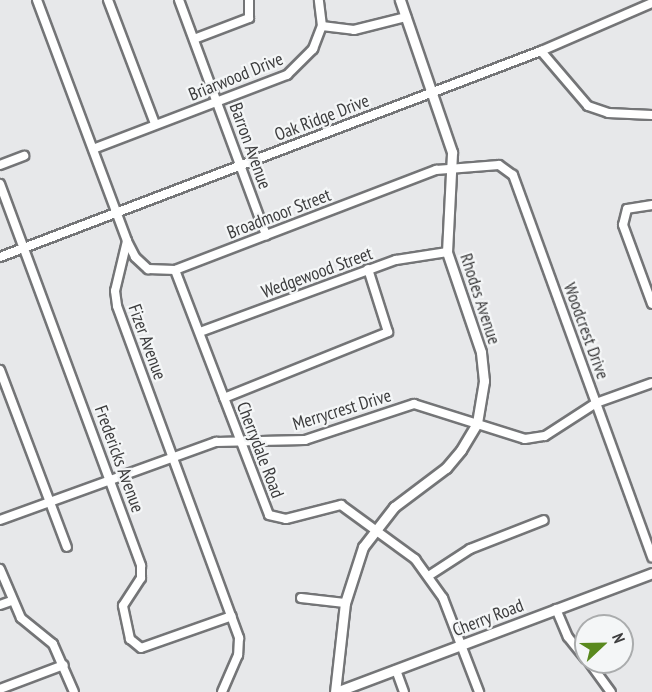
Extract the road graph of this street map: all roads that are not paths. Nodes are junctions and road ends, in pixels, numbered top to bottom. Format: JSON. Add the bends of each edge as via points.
{"nodes":[{"id":1,"x":37,"y":0,"type":"edge"},
{"id":2,"x":108,"y":0,"type":"edge"},
{"id":3,"x":179,"y":0,"type":"edge"},
{"id":4,"x":249,"y":0,"type":"edge"},
{"id":5,"x":320,"y":0,"type":"edge"},
{"id":6,"x":400,"y":0,"type":"edge"},
{"id":7,"x":652,"y":3,"type":"edge"},
{"id":8,"x":406,"y":17,"type":"junction"},
{"id":9,"x":322,"y":26,"type":"junction"},
{"id":10,"x":194,"y":39,"type":"junction"},
{"id":11,"x":541,"y":51,"type":"junction"},
{"id":12,"x":433,"y":92,"type":"junction"},
{"id":13,"x":218,"y":102,"type":"junction"},
{"id":14,"x":652,"y":114,"type":"edge"},
{"id":15,"x":156,"y":124,"type":"junction"},
{"id":16,"x":93,"y":148,"type":"junction"},
{"id":17,"x":24,"y":156,"type":"dead end"},
{"id":18,"x":0,"y":165,"type":"edge"},
{"id":19,"x":240,"y":166,"type":"junction"},
{"id":20,"x":453,"y":166,"type":"junction"},
{"id":21,"x":0,"y":184,"type":"edge"},
{"id":22,"x":652,"y":205,"type":"edge"},
{"id":23,"x":117,"y":213,"type":"junction"},
{"id":24,"x":266,"y":235,"type":"junction"},
{"id":25,"x":127,"y":241,"type":"junction"},
{"id":26,"x":24,"y":247,"type":"junction"},
{"id":27,"x":447,"y":252,"type":"junction"},
{"id":28,"x":0,"y":257,"type":"edge"},
{"id":29,"x":368,"y":269,"type":"junction"},
{"id":30,"x":175,"y":270,"type":"junction"},
{"id":31,"x":652,"y":304,"type":"edge"},
{"id":32,"x":200,"y":333,"type":"junction"},
{"id":33,"x":0,"y":370,"type":"edge"},
{"id":34,"x":652,"y":383,"type":"edge"},
{"id":35,"x":224,"y":398,"type":"junction"},
{"id":36,"x":596,"y":403,"type":"junction"},
{"id":37,"x":477,"y":423,"type":"junction"},
{"id":38,"x":239,"y":440,"type":"junction"},
{"id":39,"x":174,"y":458,"type":"junction"},
{"id":40,"x":112,"y":482,"type":"junction"},
{"id":41,"x":50,"y":503,"type":"junction"},
{"id":42,"x":0,"y":520,"type":"edge"},
{"id":43,"x":544,"y":520,"type":"dead end"},
{"id":44,"x":376,"y":528,"type":"junction"},
{"id":45,"x":67,"y":547,"type":"dead end"},
{"id":46,"x":652,"y":557,"type":"edge"},
{"id":47,"x":0,"y":569,"type":"edge"},
{"id":48,"x":652,"y":573,"type":"edge"},
{"id":49,"x":430,"y":575,"type":"junction"},
{"id":50,"x":302,"y":598,"type":"dead end"},
{"id":51,"x":11,"y":601,"type":"junction"},
{"id":52,"x":345,"y":603,"type":"junction"},
{"id":53,"x":0,"y":605,"type":"edge"},
{"id":54,"x":556,"y":609,"type":"junction"},
{"id":55,"x":232,"y":616,"type":"junction"},
{"id":56,"x":574,"y":644,"type":"edge"},
{"id":57,"x":462,"y":646,"type":"junction"},
{"id":58,"x":64,"y":665,"type":"junction"},
{"id":59,"x":396,"y":670,"type":"junction"},
{"id":60,"x":598,"y":674,"type":"edge"},
{"id":61,"x":0,"y":689,"type":"edge"},
{"id":62,"x":74,"y":692,"type":"edge"},
{"id":63,"x":222,"y":692,"type":"edge"},
{"id":64,"x":335,"y":692,"type":"edge"},
{"id":65,"x":404,"y":692,"type":"edge"},
{"id":66,"x":479,"y":692,"type":"edge"},
{"id":67,"x":611,"y":692,"type":"edge"}],
"edges":[{"from":1,"to":16,"type":"street"},
{"from":2,"to":15,"type":"street"},
{"from":3,"to":10,"type":"street","name":"Barron Avenue"},
{"from":4,"to":10,"type":"street","via":[[249,18]]},
{"from":5,"to":9,"type":"street"},
{"from":6,"to":8,"type":"main road","name":"Rhodes Avenue"},
{"from":7,"to":11,"type":"street","name":"Oak Ridge Drive"},
{"from":8,"to":9,"type":"street","via":[[354,30]]},
{"from":8,"to":12,"type":"main road","name":"Rhodes Avenue"},
{"from":9,"to":13,"type":"street","name":"Briarwood Drive","via":[[302,64],[287,75]]},
{"from":10,"to":13,"type":"street","name":"Barron Avenue"},
{"from":11,"to":12,"type":"street","name":"Oak Ridge Drive"},
{"from":11,"to":14,"type":"street","via":[[588,106],[608,113]]},
{"from":12,"to":19,"type":"street","name":"Oak Ridge Drive"},
{"from":12,"to":20,"type":"main road","name":"Rhodes Avenue"},
{"from":13,"to":15,"type":"street","name":"Briarwood Drive"},
{"from":13,"to":19,"type":"street","name":"Barron Avenue"},
{"from":15,"to":16,"type":"street","name":"Briarwood Drive"},
{"from":16,"to":23,"type":"street"},
{"from":17,"to":18,"type":"street"},
{"from":19,"to":23,"type":"street","name":"Oak Ridge Drive"},
{"from":19,"to":24,"type":"street","name":"Barron Avenue"},
{"from":20,"to":24,"type":"street","name":"Broadmoor Street"},
{"from":20,"to":27,"type":"main road","name":"Rhodes Avenue"},
{"from":20,"to":36,"type":"street","name":"Woodcrest Drive","via":[[499,165],[513,175]]},
{"from":21,"to":26,"type":"street","name":"Fredericks Avenue"},
{"from":22,"to":31,"type":"street","via":[[627,209],[623,225]]},
{"from":23,"to":25,"type":"street"},
{"from":23,"to":26,"type":"street","name":"Oak Ridge Drive"},
{"from":24,"to":30,"type":"street","name":"Broadmoor Street"},
{"from":25,"to":30,"type":"street","name":"Broadmoor Street","via":[[148,269]]},
{"from":25,"to":39,"type":"street","name":"Fizer Avenue","via":[[115,291],[117,306]]},
{"from":26,"to":28,"type":"street","name":"Oak Ridge Drive"},
{"from":26,"to":40,"type":"street","name":"Fredericks Avenue"},
{"from":27,"to":29,"type":"street","name":"Wedgewood Street","via":[[420,254]]},
{"from":27,"to":37,"type":"main road","name":"Rhodes Avenue","via":[[481,352],[484,381]]},
{"from":29,"to":32,"type":"street","name":"Wedgewood Street"},
{"from":29,"to":35,"type":"street","via":[[388,332]]},
{"from":30,"to":32,"type":"street","name":"Cherrydale Road"},
{"from":32,"to":35,"type":"street","name":"Cherrydale Road"},
{"from":33,"to":41,"type":"street"},
{"from":34,"to":36,"type":"street","name":"Merrycrest Drive"},
{"from":35,"to":38,"type":"street","name":"Cherrydale Road"},
{"from":36,"to":37,"type":"street","name":"Merrycrest Drive","via":[[545,436],[525,439]]},
{"from":36,"to":46,"type":"street","name":"Woodcrest Drive"},
{"from":37,"to":38,"type":"street","name":"Merrycrest Drive","via":[[414,404],[305,440]]},
{"from":37,"to":44,"type":"main road","name":"Rhodes Avenue","via":[[446,468],[394,507]]},
{"from":38,"to":39,"type":"street","name":"Merrycrest Drive","via":[[216,442]]},
{"from":38,"to":44,"type":"street","name":"Cherrydale Road","via":[[269,515],[286,519],[342,505]]},
{"from":39,"to":40,"type":"street","name":"Merrycrest Drive"},
{"from":39,"to":55,"type":"street","name":"Fizer Avenue"},
{"from":40,"to":41,"type":"street","name":"Merrycrest Drive"},
{"from":40,"to":55,"type":"street","name":"Fredericks Avenue","via":[[141,566],[141,578],[123,606],[130,639],[141,648]]},
{"from":41,"to":42,"type":"street","name":"Merrycrest Drive"},
{"from":41,"to":45,"type":"street"},
{"from":43,"to":49,"type":"street","via":[[470,549]]},
{"from":44,"to":49,"type":"street","name":"Cherrydale Road"},
{"from":44,"to":52,"type":"main road","name":"Rhodes Avenue","via":[[359,557]]},
{"from":47,"to":51,"type":"street"},
{"from":48,"to":54,"type":"main road","name":"Cherry Road"},
{"from":49,"to":57,"type":"street","name":"Cherrydale Road"},
{"from":50,"to":52,"type":"street"},
{"from":51,"to":53,"type":"street"},
{"from":51,"to":58,"type":"street","via":[[21,618],[53,644]]},
{"from":52,"to":64,"type":"main road","name":"Rhodes Avenue"},
{"from":54,"to":56,"type":"street"},
{"from":54,"to":57,"type":"main road","name":"Cherry Road"},
{"from":55,"to":63,"type":"street","name":"Fizer Avenue","via":[[238,655]]},
{"from":57,"to":59,"type":"main road","name":"Cherry Road"},
{"from":57,"to":66,"type":"street","name":"Cherrydale Road"},
{"from":58,"to":61,"type":"street"},
{"from":58,"to":62,"type":"street"},
{"from":59,"to":64,"type":"main road","name":"Cherry Road"},
{"from":59,"to":65,"type":"street"},
{"from":60,"to":67,"type":"street"}]}
